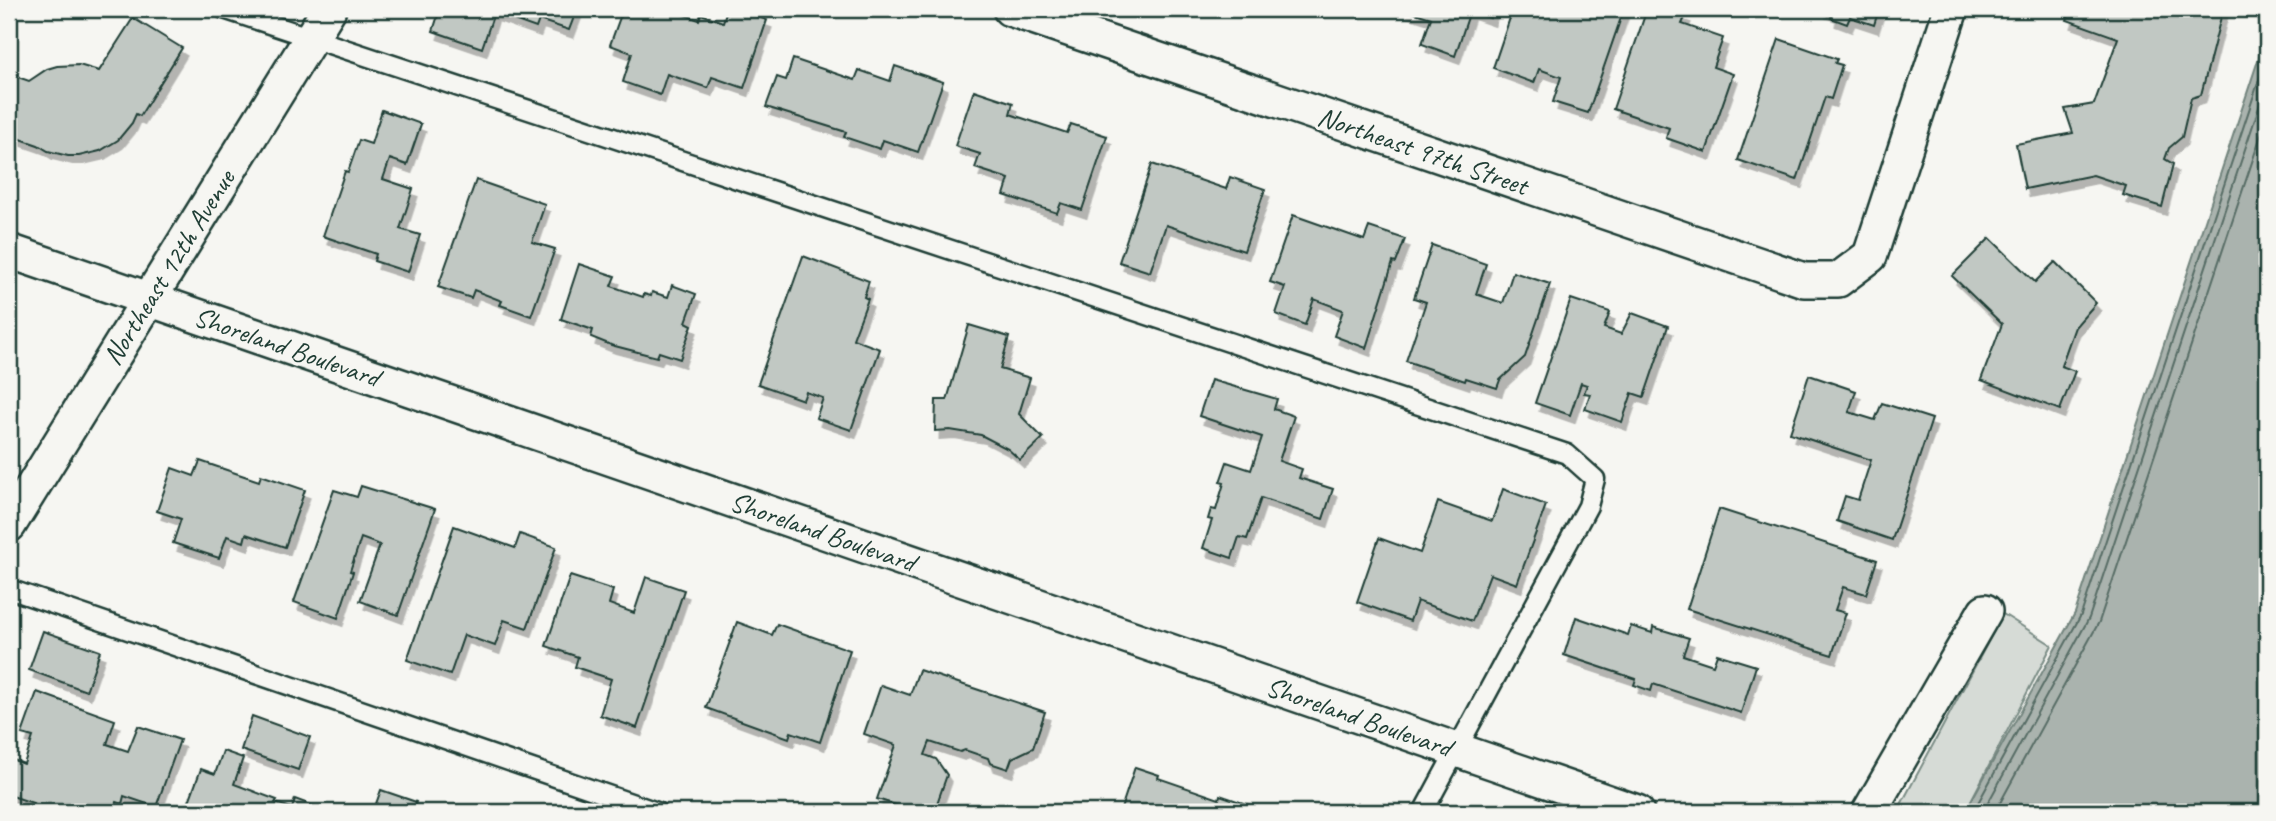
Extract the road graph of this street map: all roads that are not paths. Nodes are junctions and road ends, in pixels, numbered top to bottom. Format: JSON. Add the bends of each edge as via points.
{"nodes":[{"id":1,"x":224,"y":9,"type":"edge"},
{"id":2,"x":329,"y":9,"type":"edge"},
{"id":3,"x":1010,"y":9,"type":"edge"},
{"id":4,"x":1951,"y":9,"type":"edge"},
{"id":5,"x":312,"y":38,"type":"junction"},
{"id":6,"x":9,"y":251,"type":"edge"},
{"id":7,"x":148,"y":298,"type":"junction"},
{"id":8,"x":9,"y":525,"type":"edge"},
{"id":9,"x":9,"y":589,"type":"edge"},
{"id":10,"x":1985,"y":611,"type":"dead end"},
{"id":11,"x":1457,"y":750,"type":"junction"},
{"id":12,"x":657,"y":812,"type":"edge"},
{"id":13,"x":1423,"y":812,"type":"edge"},
{"id":14,"x":1637,"y":812,"type":"edge"},
{"id":15,"x":1869,"y":812,"type":"edge"}],
"edges":[{"from":1,"to":5,"type":"lane"},
{"from":2,"to":5,"type":"street","name":"Northeast 12th Avenue"},
{"from":3,"to":4,"type":"street","name":"Northeast 97th Street","via":[[1804,280],[1838,280],[1870,256]]},
{"from":5,"to":7,"type":"street","name":"Northeast 12th Avenue"},
{"from":5,"to":11,"type":"lane","via":[[1567,454],[1595,479],[1588,506]]},
{"from":6,"to":7,"type":"street","name":"Shoreland Boulevard"},
{"from":7,"to":8,"type":"street","name":"Northeast 12th Avenue"},
{"from":7,"to":11,"type":"street","name":"Shoreland Boulevard"},
{"from":9,"to":12,"type":"lane"},
{"from":10,"to":15,"type":"street"},
{"from":11,"to":13,"type":"lane"},
{"from":11,"to":14,"type":"street","name":"Shoreland Boulevard"}]}
